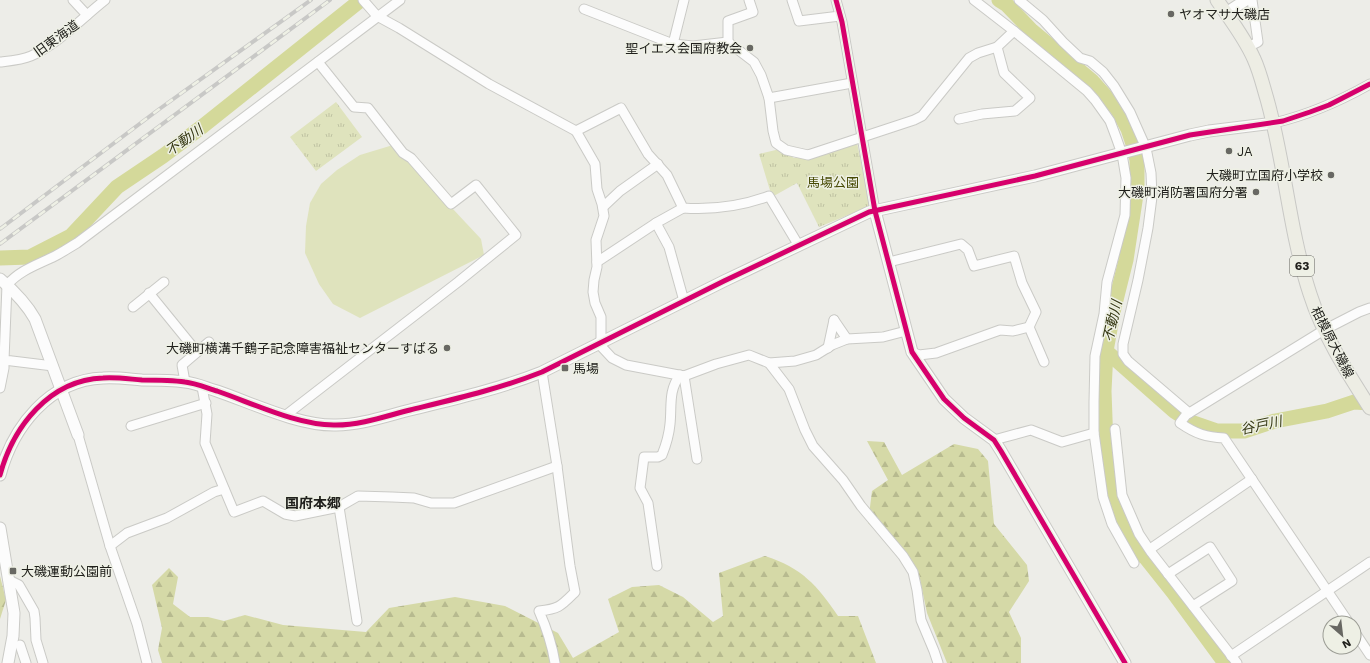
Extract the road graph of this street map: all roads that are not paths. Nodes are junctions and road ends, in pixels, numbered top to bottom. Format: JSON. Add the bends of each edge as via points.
{"nodes":[{"id":1,"x":73,"y":0,"type":"edge"},
{"id":2,"x":105,"y":0,"type":"edge"},
{"id":3,"x":364,"y":0,"type":"edge"},
{"id":4,"x":400,"y":0,"type":"edge"},
{"id":5,"x":684,"y":0,"type":"edge"},
{"id":6,"x":749,"y":0,"type":"edge"},
{"id":7,"x":792,"y":0,"type":"edge"},
{"id":8,"x":836,"y":0,"type":"edge"},
{"id":9,"x":974,"y":0,"type":"edge"},
{"id":10,"x":1019,"y":0,"type":"edge"},
{"id":11,"x":1217,"y":0,"type":"edge"},
{"id":12,"x":1246,"y":0,"type":"edge"},
{"id":13,"x":1252,"y":0,"type":"edge"},
{"id":14,"x":584,"y":9,"type":"dead end"},
{"id":15,"x":1226,"y":13,"type":"junction"},
{"id":16,"x":87,"y":15,"type":"junction"},
{"id":17,"x":377,"y":16,"type":"junction"},
{"id":18,"x":840,"y":16,"type":"junction"},
{"id":19,"x":1014,"y":31,"type":"junction"},
{"id":20,"x":728,"y":42,"type":"junction"},
{"id":21,"x":674,"y":44,"type":"junction"},
{"id":22,"x":997,"y":47,"type":"junction"},
{"id":23,"x":1248,"y":47,"type":"junction"},
{"id":24,"x":0,"y":62,"type":"edge"},
{"id":25,"x":318,"y":62,"type":"junction"},
{"id":26,"x":852,"y":84,"type":"junction"},
{"id":27,"x":1370,"y":84,"type":"edge"},
{"id":28,"x":769,"y":98,"type":"junction"},
{"id":29,"x":958,"y":120,"type":"dead end"},
{"id":30,"x":1274,"y":123,"type":"junction"},
{"id":31,"x":576,"y":131,"type":"junction"},
{"id":32,"x":862,"y":136,"type":"junction"},
{"id":33,"x":1145,"y":148,"type":"junction"},
{"id":34,"x":1125,"y":154,"type":"junction"},
{"id":35,"x":658,"y":164,"type":"junction"},
{"id":36,"x":603,"y":207,"type":"junction"},
{"id":37,"x":684,"y":208,"type":"junction"},
{"id":38,"x":875,"y":210,"type":"junction"},
{"id":39,"x":656,"y":223,"type":"junction"},
{"id":40,"x":799,"y":246,"type":"junction"},
{"id":41,"x":596,"y":262,"type":"junction"},
{"id":42,"x":890,"y":262,"type":"junction"},
{"id":43,"x":4,"y":282,"type":"edge"},
{"id":44,"x":164,"y":282,"type":"dead end"},
{"id":45,"x":150,"y":293,"type":"junction"},
{"id":46,"x":684,"y":301,"type":"junction"},
{"id":47,"x":133,"y":307,"type":"dead end"},
{"id":48,"x":1370,"y":308,"type":"edge"},
{"id":49,"x":1029,"y":327,"type":"junction"},
{"id":50,"x":1324,"y":330,"type":"junction"},
{"id":51,"x":906,"y":331,"type":"junction"},
{"id":52,"x":847,"y":339,"type":"junction"},
{"id":53,"x":209,"y":342,"type":"dead end"},
{"id":54,"x":600,"y":342,"type":"junction"},
{"id":55,"x":828,"y":348,"type":"junction"},
{"id":56,"x":197,"y":352,"type":"junction"},
{"id":57,"x":912,"y":352,"type":"junction"},
{"id":58,"x":2,"y":360,"type":"edge"},
{"id":59,"x":1044,"y":362,"type":"dead end"},
{"id":60,"x":769,"y":363,"type":"junction"},
{"id":61,"x":53,"y":366,"type":"junction"},
{"id":62,"x":542,"y":372,"type":"junction"},
{"id":63,"x":682,"y":375,"type":"junction"},
{"id":64,"x":185,"y":382,"type":"junction"},
{"id":65,"x":202,"y":387,"type":"junction"},
{"id":66,"x":0,"y":388,"type":"edge"},
{"id":67,"x":61,"y":388,"type":"junction"},
{"id":68,"x":206,"y":403,"type":"junction"},
{"id":69,"x":1368,"y":405,"type":"edge"},
{"id":70,"x":1188,"y":414,"type":"junction"},
{"id":71,"x":286,"y":415,"type":"junction"},
{"id":72,"x":131,"y":426,"type":"dead end"},
{"id":73,"x":1115,"y":429,"type":"dead end"},
{"id":74,"x":1094,"y":433,"type":"junction"},
{"id":75,"x":78,"y":435,"type":"joint"},
{"id":76,"x":994,"y":440,"type":"junction"},
{"id":77,"x":697,"y":459,"type":"dead end"},
{"id":78,"x":557,"y":466,"type":"junction"},
{"id":79,"x":0,"y":475,"type":"edge"},
{"id":80,"x":1252,"y":479,"type":"junction"},
{"id":81,"x":224,"y":489,"type":"junction"},
{"id":82,"x":339,"y":507,"type":"junction"},
{"id":83,"x":0,"y":528,"type":"edge"},
{"id":84,"x":110,"y":546,"type":"junction"},
{"id":85,"x":1150,"y":549,"type":"junction"},
{"id":86,"x":3,"y":562,"type":"edge"},
{"id":87,"x":1370,"y":562,"type":"edge"},
{"id":88,"x":1134,"y":563,"type":"dead end"},
{"id":89,"x":658,"y":566,"type":"dead end"},
{"id":90,"x":1168,"y":574,"type":"junction"},
{"id":91,"x":9,"y":580,"type":"junction"},
{"id":92,"x":1327,"y":591,"type":"junction"},
{"id":93,"x":1193,"y":606,"type":"junction"},
{"id":94,"x":1344,"y":615,"type":"edge"},
{"id":95,"x":357,"y":621,"type":"dead end"},
{"id":96,"x":1362,"y":643,"type":"edge"},
{"id":97,"x":20,"y":645,"type":"dead end"},
{"id":98,"x":1370,"y":655,"type":"edge"},
{"id":99,"x":1234,"y":660,"type":"edge"},
{"id":100,"x":8,"y":663,"type":"edge"},
{"id":101,"x":26,"y":663,"type":"edge"},
{"id":102,"x":43,"y":663,"type":"edge"},
{"id":103,"x":147,"y":663,"type":"edge"},
{"id":104,"x":555,"y":663,"type":"edge"},
{"id":105,"x":938,"y":663,"type":"edge"},
{"id":106,"x":1125,"y":663,"type":"edge"}],
"edges":[{"from":1,"to":16,"type":"street"},
{"from":2,"to":16,"type":"street","name":"旧東海道"},
{"from":3,"to":17,"type":"street"},
{"from":4,"to":17,"type":"street"},
{"from":5,"to":21,"type":"street"},
{"from":6,"to":20,"type":"street","via":[[753,12],[728,21]]},
{"from":7,"to":18,"type":"street","via":[[799,21]]},
{"from":8,"to":18,"type":"street"},
{"from":9,"to":19,"type":"street"},
{"from":10,"to":33,"type":"street","via":[[1043,20],[1080,58],[1090,61],[1114,86],[1130,112]]},
{"from":11,"to":15,"type":"main road","name":"相模原大磯線","number":"63"},
{"from":12,"to":15,"type":"street"},
{"from":13,"to":23,"type":"street","via":[[1258,42]]},
{"from":14,"to":21,"type":"street"},
{"from":15,"to":23,"type":"main road","name":"相模原大磯線","number":"63"},
{"from":16,"to":24,"type":"street","name":"旧東海道","via":[[65,34],[29,57]]},
{"from":17,"to":25,"type":"street"},
{"from":17,"to":31,"type":"street","via":[[489,84]]},
{"from":18,"to":26,"type":"street"},
{"from":19,"to":22,"type":"street"},
{"from":19,"to":34,"type":"street","via":[[1087,91],[1110,121]]},
{"from":20,"to":21,"type":"street","via":[[693,46]]},
{"from":20,"to":28,"type":"street","via":[[754,62]]},
{"from":22,"to":29,"type":"street","via":[[1004,73],[1030,98],[1015,111],[982,114]]},
{"from":22,"to":32,"type":"street","via":[[969,58],[922,116]]},
{"from":23,"to":30,"type":"main road","name":"相模原大磯線","number":"63","via":[[1262,80]]},
{"from":25,"to":43,"type":"street","via":[[77,243]]},
{"from":25,"to":71,"type":"street","via":[[354,107],[368,108],[403,153],[411,158],[451,204],[476,185],[516,235]]},
{"from":26,"to":28,"type":"street"},
{"from":26,"to":32,"type":"street"},
{"from":27,"to":30,"type":"street","via":[[1329,105]]},
{"from":28,"to":32,"type":"street","via":[[776,144],[786,150],[808,155]]},
{"from":30,"to":33,"type":"street","via":[[1209,131]]},
{"from":30,"to":50,"type":"main road","name":"相模原大磯線","number":"63","via":[[1302,266]]},
{"from":31,"to":35,"type":"street","via":[[621,108],[648,154]]},
{"from":31,"to":36,"type":"street","via":[[595,164],[597,188]]},
{"from":32,"to":38,"type":"street"},
{"from":33,"to":34,"type":"street"},
{"from":33,"to":70,"type":"street","via":[[1152,197],[1123,354]]},
{"from":34,"to":38,"type":"street"},
{"from":34,"to":74,"type":"street","via":[[1125,215],[1108,282],[1095,356]]},
{"from":35,"to":36,"type":"street","via":[[620,191]]},
{"from":35,"to":37,"type":"street","via":[[667,175]]},
{"from":36,"to":41,"type":"street","via":[[604,216],[596,240]]},
{"from":37,"to":39,"type":"street"},
{"from":37,"to":40,"type":"street","via":[[703,210],[752,202],[769,196]]},
{"from":38,"to":40,"type":"street"},
{"from":38,"to":42,"type":"street"},
{"from":39,"to":41,"type":"street"},
{"from":39,"to":46,"type":"street","via":[[669,247]]},
{"from":40,"to":46,"type":"street"},
{"from":41,"to":54,"type":"street","via":[[593,292],[601,317]]},
{"from":42,"to":49,"type":"street","via":[[961,244],[968,250],[974,266],[1014,256],[1022,283],[1036,312]]},
{"from":42,"to":51,"type":"street"},
{"from":43,"to":58,"type":"street"},
{"from":43,"to":61,"type":"street","via":[[22,299],[35,319]]},
{"from":44,"to":45,"type":"street"},
{"from":45,"to":47,"type":"street"},
{"from":45,"to":56,"type":"street"},
{"from":46,"to":54,"type":"street"},
{"from":48,"to":50,"type":"street"},
{"from":49,"to":57,"type":"street","via":[[1013,332],[1000,330],[936,353],[919,355]]},
{"from":49,"to":59,"type":"street"},
{"from":50,"to":69,"type":"main road","name":"相模原大磯線","number":"63"},
{"from":50,"to":70,"type":"street"},
{"from":51,"to":52,"type":"street","via":[[883,337]]},
{"from":51,"to":57,"type":"street"},
{"from":52,"to":55,"type":"street"},
{"from":52,"to":55,"type":"street","via":[[834,320]]},
{"from":53,"to":56,"type":"street"},
{"from":54,"to":62,"type":"street"},
{"from":54,"to":63,"type":"street","via":[[612,358],[626,365]]},
{"from":55,"to":60,"type":"street","via":[[816,355],[795,361]]},
{"from":56,"to":64,"type":"street","via":[[182,365]]},
{"from":57,"to":76,"type":"street","via":[[944,399],[964,418]]},
{"from":58,"to":61,"type":"street"},
{"from":58,"to":66,"type":"street","via":[[4,368]]},
{"from":60,"to":63,"type":"street","via":[[749,355]]},
{"from":60,"to":105,"type":"street","via":[[789,389],[804,430],[813,446],[843,480],[913,572],[921,620]]},
{"from":61,"to":67,"type":"street"},
{"from":62,"to":71,"type":"street","via":[[468,396],[369,420],[336,425],[314,424]]},
{"from":62,"to":78,"type":"street"},
{"from":63,"to":77,"type":"street"},
{"from":63,"to":89,"type":"street","via":[[674,382],[670,426],[662,455],[644,457],[640,488],[648,503]]},
{"from":64,"to":65,"type":"street"},
{"from":64,"to":67,"type":"street","via":[[102,378]]},
{"from":65,"to":68,"type":"street"},
{"from":65,"to":71,"type":"street"},
{"from":67,"to":75,"type":"street"},
{"from":67,"to":79,"type":"street","via":[[37,409],[19,430],[8,450]]},
{"from":68,"to":72,"type":"street"},
{"from":68,"to":81,"type":"street","via":[[205,443]]},
{"from":70,"to":80,"type":"street","via":[[1180,423],[1192,432],[1224,438]]},
{"from":73,"to":85,"type":"street","via":[[1122,495],[1139,534]]},
{"from":74,"to":76,"type":"street","via":[[1062,442],[1031,430]]},
{"from":74,"to":88,"type":"street","via":[[1103,497],[1112,524]]},
{"from":75,"to":84,"type":"street"},
{"from":76,"to":106,"type":"street"},
{"from":78,"to":82,"type":"street","via":[[454,503],[431,503],[392,496],[358,496]]},
{"from":78,"to":104,"type":"street","via":[[575,592],[562,606],[539,612],[548,630]]},
{"from":80,"to":85,"type":"street"},
{"from":80,"to":92,"type":"street"},
{"from":81,"to":82,"type":"street","via":[[234,512],[263,501],[285,514],[295,516]]},
{"from":81,"to":84,"type":"street","via":[[167,518],[127,533]]},
{"from":82,"to":95,"type":"street"},
{"from":83,"to":86,"type":"street"},
{"from":84,"to":103,"type":"street","via":[[137,624]]},
{"from":85,"to":90,"type":"street"},
{"from":86,"to":91,"type":"street"},
{"from":87,"to":92,"type":"street"},
{"from":90,"to":93,"type":"street"},
{"from":90,"to":93,"type":"street","via":[[1210,547],[1232,581]]},
{"from":91,"to":100,"type":"street","via":[[14,613]]},
{"from":91,"to":102,"type":"street","via":[[19,585],[34,611],[36,640]]},
{"from":92,"to":94,"type":"street"},
{"from":92,"to":99,"type":"street"},
{"from":93,"to":99,"type":"street"},
{"from":96,"to":98,"type":"street"},
{"from":97,"to":101,"type":"street"}]}
